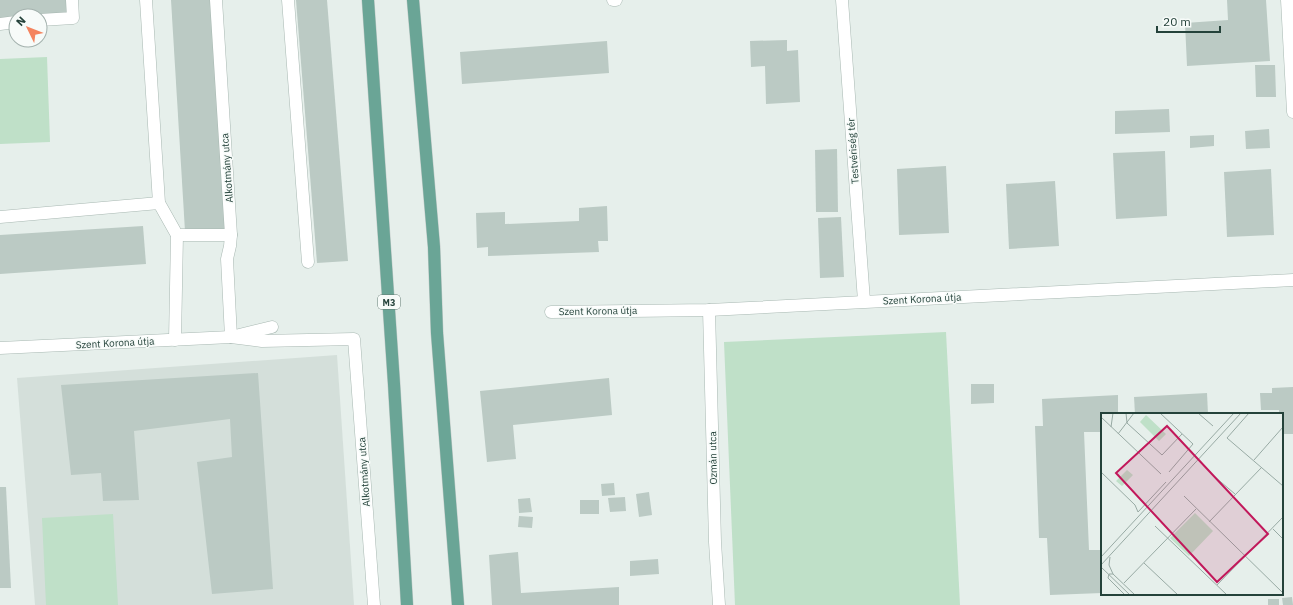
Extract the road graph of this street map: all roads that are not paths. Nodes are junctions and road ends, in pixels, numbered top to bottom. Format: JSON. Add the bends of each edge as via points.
{"nodes":[{"id":1,"x":72,"y":0,"type":"edge"},
{"id":2,"x":146,"y":0,"type":"edge"},
{"id":3,"x":216,"y":0,"type":"edge"},
{"id":4,"x":288,"y":0,"type":"edge"},
{"id":5,"x":368,"y":0,"type":"edge"},
{"id":6,"x":413,"y":0,"type":"edge"},
{"id":7,"x":613,"y":0,"type":"edge"},
{"id":8,"x":616,"y":0,"type":"edge"},
{"id":9,"x":842,"y":0,"type":"edge"},
{"id":10,"x":1287,"y":0,"type":"edge"},
{"id":11,"x":48,"y":20,"type":"edge"},
{"id":12,"x":1293,"y":112,"type":"edge"},
{"id":13,"x":159,"y":203,"type":"junction"},
{"id":14,"x":0,"y":217,"type":"edge"},
{"id":15,"x":177,"y":235,"type":"junction"},
{"id":16,"x":231,"y":235,"type":"junction"},
{"id":17,"x":308,"y":262,"type":"dead end"},
{"id":18,"x":1293,"y":280,"type":"edge"},
{"id":19,"x":864,"y":301,"type":"junction"},
{"id":20,"x":709,"y":310,"type":"junction"},
{"id":21,"x":551,"y":312,"type":"dead end"},
{"id":22,"x":272,"y":327,"type":"dead end"},
{"id":23,"x":231,"y":337,"type":"junction"},
{"id":24,"x":354,"y":339,"type":"joint"},
{"id":25,"x":175,"y":340,"type":"junction"},
{"id":26,"x":0,"y":348,"type":"edge"},
{"id":27,"x":374,"y":605,"type":"edge"},
{"id":28,"x":407,"y":605,"type":"edge"},
{"id":29,"x":458,"y":605,"type":"edge"},
{"id":30,"x":719,"y":605,"type":"edge"}],
"edges":[{"from":1,"to":11,"type":"street","via":[[73,18]]},
{"from":2,"to":13,"type":"street"},
{"from":3,"to":16,"type":"street","name":"Alkotmány utca"},
{"from":4,"to":17,"type":"street"},
{"from":5,"to":28,"type":"main road","number":"M3"},
{"from":6,"to":29,"type":"main road","via":[[434,247],[437,333]]},
{"from":7,"to":8,"type":"street"},
{"from":9,"to":19,"type":"street","name":"Testvériség tér"},
{"from":10,"to":12,"type":"street"},
{"from":13,"to":14,"type":"street"},
{"from":13,"to":15,"type":"street"},
{"from":15,"to":16,"type":"street"},
{"from":15,"to":25,"type":"street"},
{"from":16,"to":23,"type":"street","name":"Alkotmány utca","via":[[227,259]]},
{"from":18,"to":19,"type":"street","name":"Szent Korona útja"},
{"from":19,"to":20,"type":"street","name":"Szent Korona útja"},
{"from":20,"to":21,"type":"street","name":"Szent Korona útja"},
{"from":20,"to":30,"type":"street","name":"Ozmán utca"},
{"from":22,"to":23,"type":"street","name":"Szent Korona útja"},
{"from":23,"to":24,"type":"street","name":"Szent Korona útja","via":[[262,341]]},
{"from":23,"to":25,"type":"street","name":"Szent Korona útja"},
{"from":24,"to":27,"type":"street","name":"Alkotmány utca"},
{"from":25,"to":26,"type":"street","name":"Szent Korona útja"}]}
